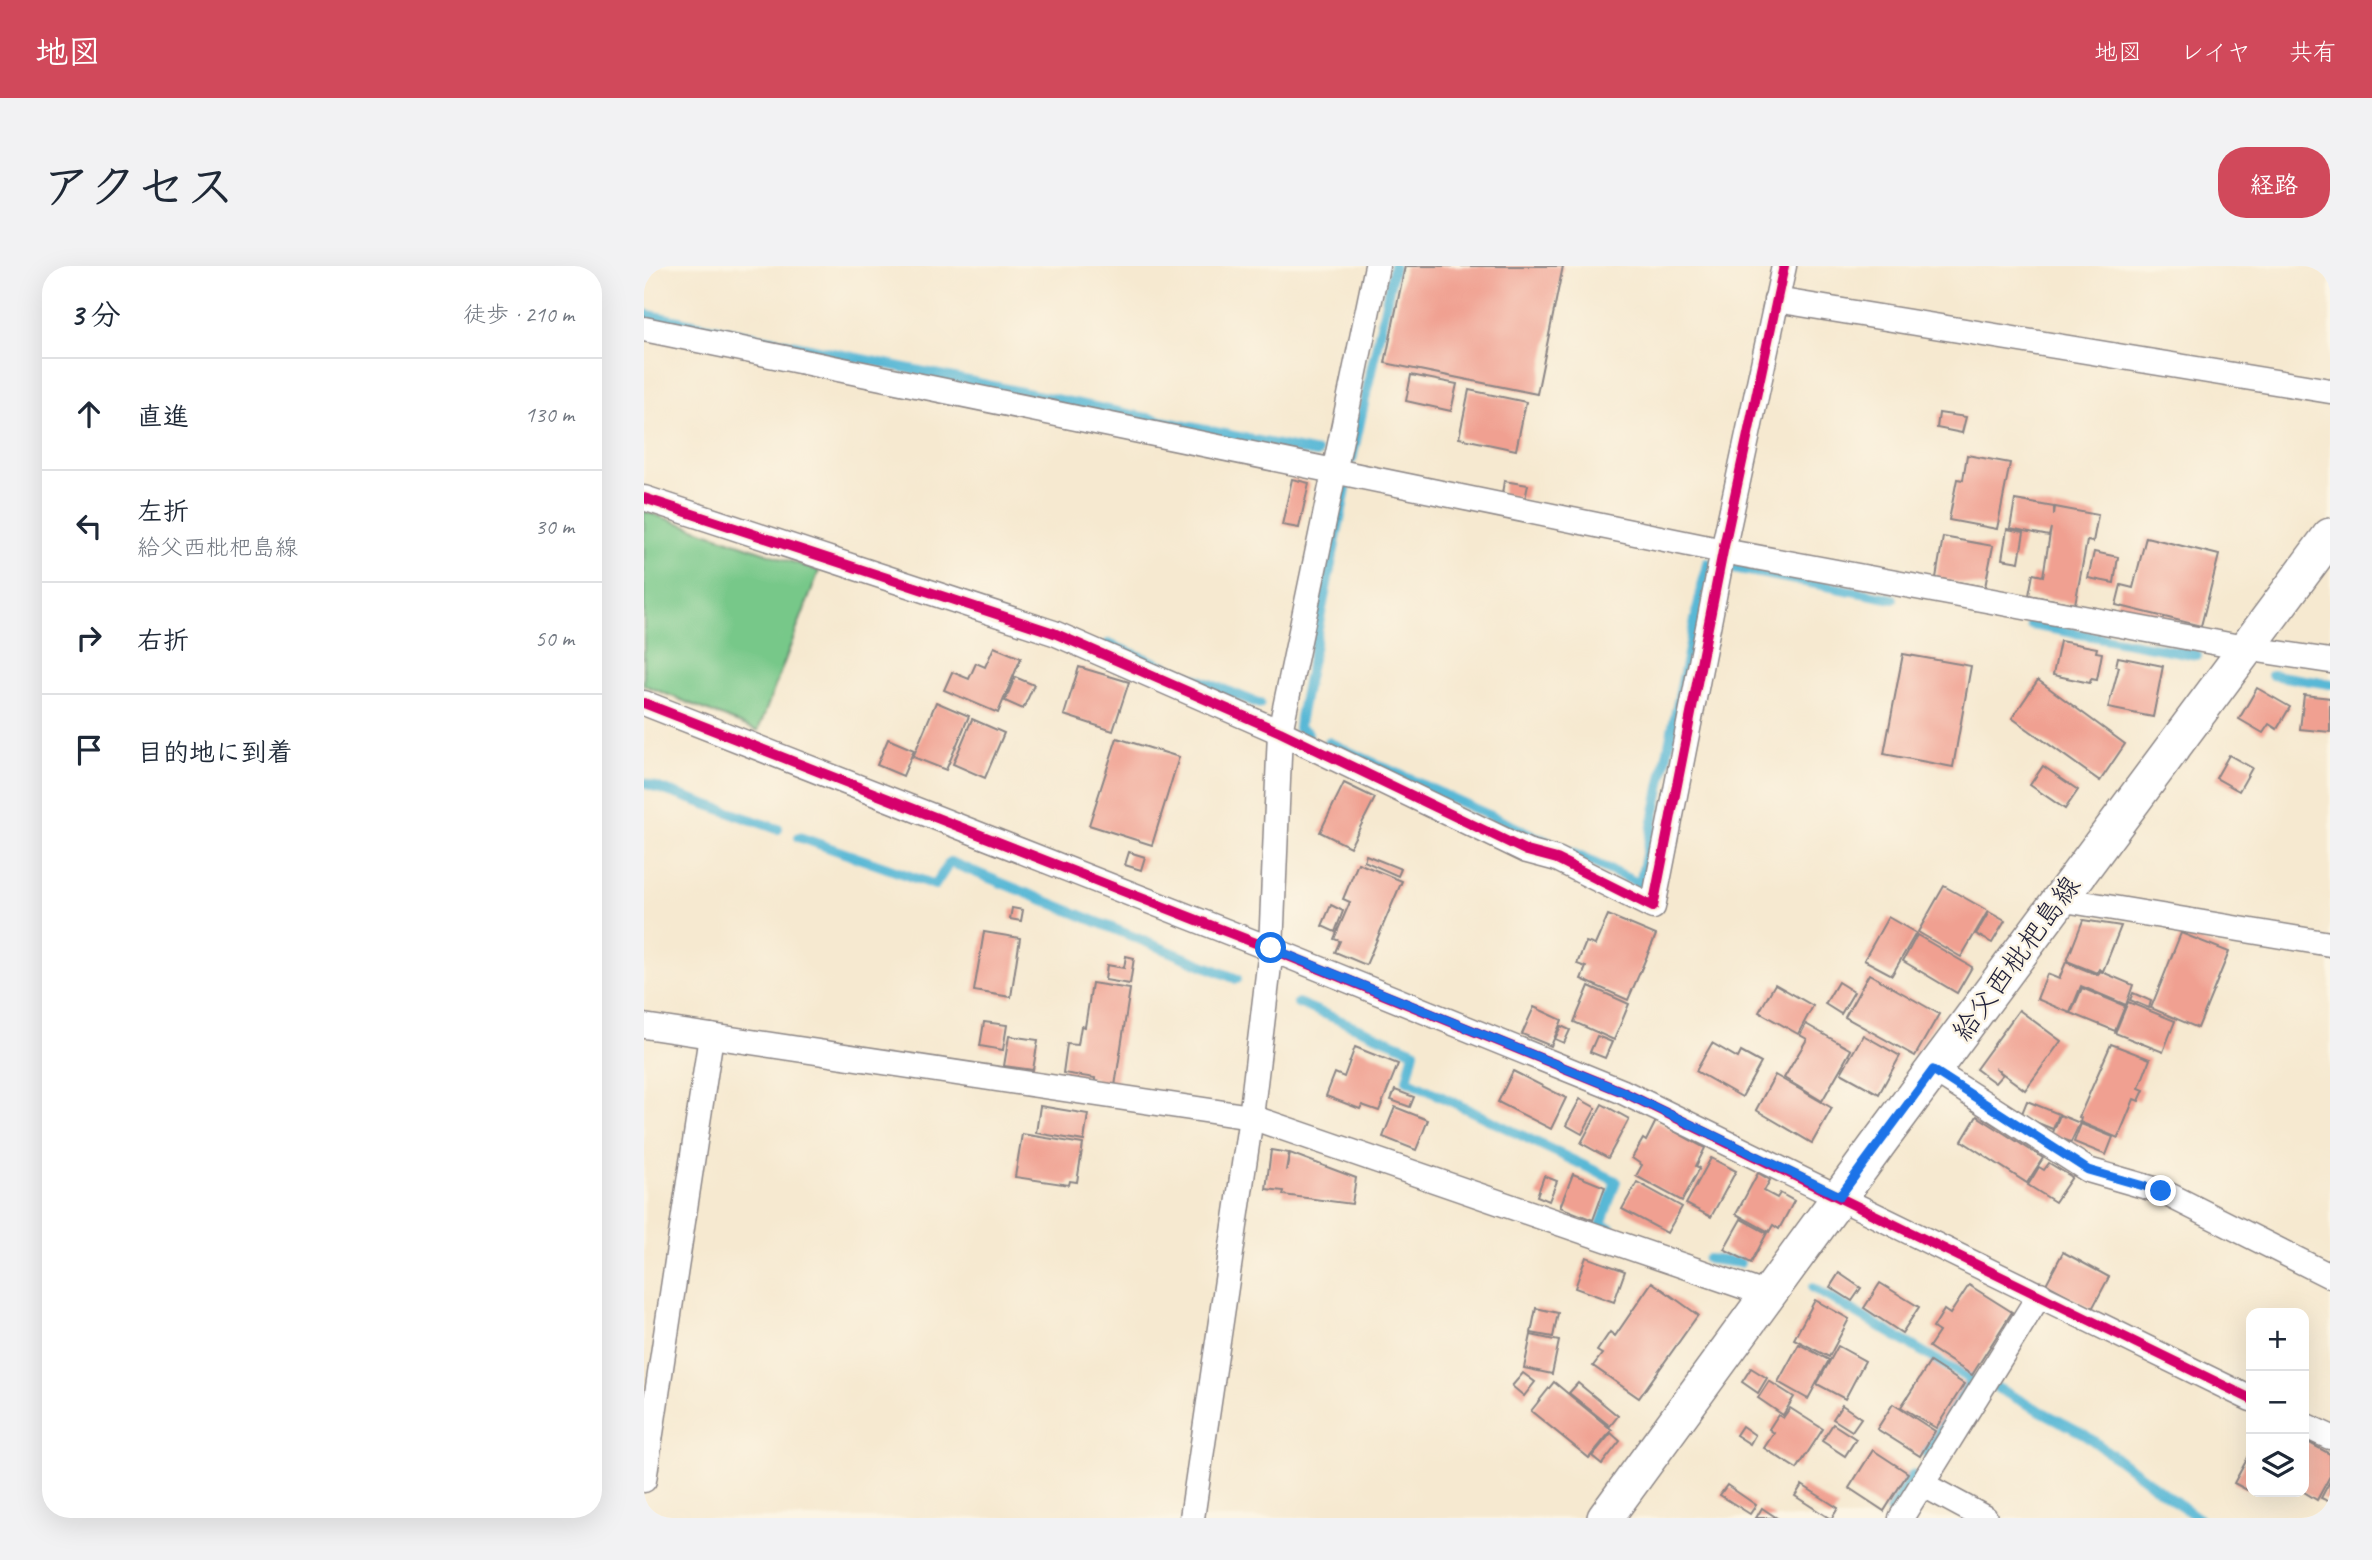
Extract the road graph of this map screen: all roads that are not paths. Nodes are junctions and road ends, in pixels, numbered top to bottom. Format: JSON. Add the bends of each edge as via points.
{"nodes":[{"id":1,"x":1377,"y":266,"type":"edge"},
{"id":2,"x":1784,"y":266,"type":"edge"},
{"id":3,"x":1776,"y":300,"type":"junction"},
{"id":4,"x":644,"y":329,"type":"edge"},
{"id":5,"x":2330,"y":391,"type":"edge"},
{"id":6,"x":1336,"y":472,"type":"junction"},
{"id":7,"x":644,"y":498,"type":"edge"},
{"id":8,"x":2330,"y":536,"type":"edge"},
{"id":9,"x":1723,"y":551,"type":"junction"},
{"id":10,"x":2245,"y":648,"type":"junction"},
{"id":11,"x":2330,"y":661,"type":"edge"},
{"id":12,"x":644,"y":704,"type":"edge"},
{"id":13,"x":1280,"y":732,"type":"junction"},
{"id":14,"x":2059,"y":899,"type":"junction"},
{"id":15,"x":2330,"y":944,"type":"edge"},
{"id":16,"x":1271,"y":948,"type":"junction"},
{"id":17,"x":644,"y":1026,"type":"edge"},
{"id":18,"x":711,"y":1036,"type":"junction"},
{"id":19,"x":1933,"y":1070,"type":"junction"},
{"id":20,"x":1251,"y":1117,"type":"junction"},
{"id":21,"x":1840,"y":1196,"type":"junction"},
{"id":22,"x":2330,"y":1276,"type":"edge"},
{"id":23,"x":2039,"y":1294,"type":"junction"},
{"id":24,"x":1768,"y":1295,"type":"junction"},
{"id":25,"x":2246,"y":1397,"type":"edge"},
{"id":26,"x":2309,"y":1426,"type":"edge"},
{"id":27,"x":2330,"y":1437,"type":"edge"},
{"id":28,"x":644,"y":1480,"type":"edge"},
{"id":29,"x":1922,"y":1484,"type":"junction"},
{"id":30,"x":1192,"y":1518,"type":"edge"},
{"id":31,"x":1605,"y":1518,"type":"edge"},
{"id":32,"x":1901,"y":1518,"type":"edge"},
{"id":33,"x":1986,"y":1518,"type":"edge"}],
"edges":[{"from":1,"to":6,"type":"street"},
{"from":2,"to":3,"type":"street"},
{"from":3,"to":5,"type":"street"},
{"from":3,"to":9,"type":"street"},
{"from":4,"to":6,"type":"street"},
{"from":6,"to":9,"type":"street"},
{"from":6,"to":13,"type":"street"},
{"from":7,"to":13,"type":"street","via":[[1054,633]]},
{"from":8,"to":10,"type":"main road","name":"給父西枇杷島線"},
{"from":9,"to":10,"type":"street"},
{"from":9,"to":13,"type":"street","via":[[1653,907]]},
{"from":10,"to":11,"type":"street"},
{"from":10,"to":14,"type":"main road","name":"給父西枇杷島線"},
{"from":12,"to":16,"type":"street"},
{"from":13,"to":16,"type":"street"},
{"from":14,"to":15,"type":"street"},
{"from":14,"to":19,"type":"main road","name":"給父西枇杷島線"},
{"from":16,"to":20,"type":"street"},
{"from":16,"to":21,"type":"street","via":[[1621,1091]]},
{"from":17,"to":18,"type":"street"},
{"from":18,"to":20,"type":"street"},
{"from":18,"to":28,"type":"street"},
{"from":19,"to":21,"type":"main road","name":"給父西枇杷島線"},
{"from":19,"to":22,"type":"street","via":[[2088,1170],[2161,1191]]},
{"from":20,"to":24,"type":"street"},
{"from":20,"to":30,"type":"street"},
{"from":21,"to":23,"type":"street"},
{"from":21,"to":24,"type":"main road","name":"給父西枇杷島線"},
{"from":23,"to":25,"type":"street"},
{"from":23,"to":29,"type":"street"},
{"from":24,"to":31,"type":"main road","name":"給父西枇杷島線"},
{"from":26,"to":27,"type":"street"},
{"from":29,"to":32,"type":"street"},
{"from":29,"to":33,"type":"street"}]}
